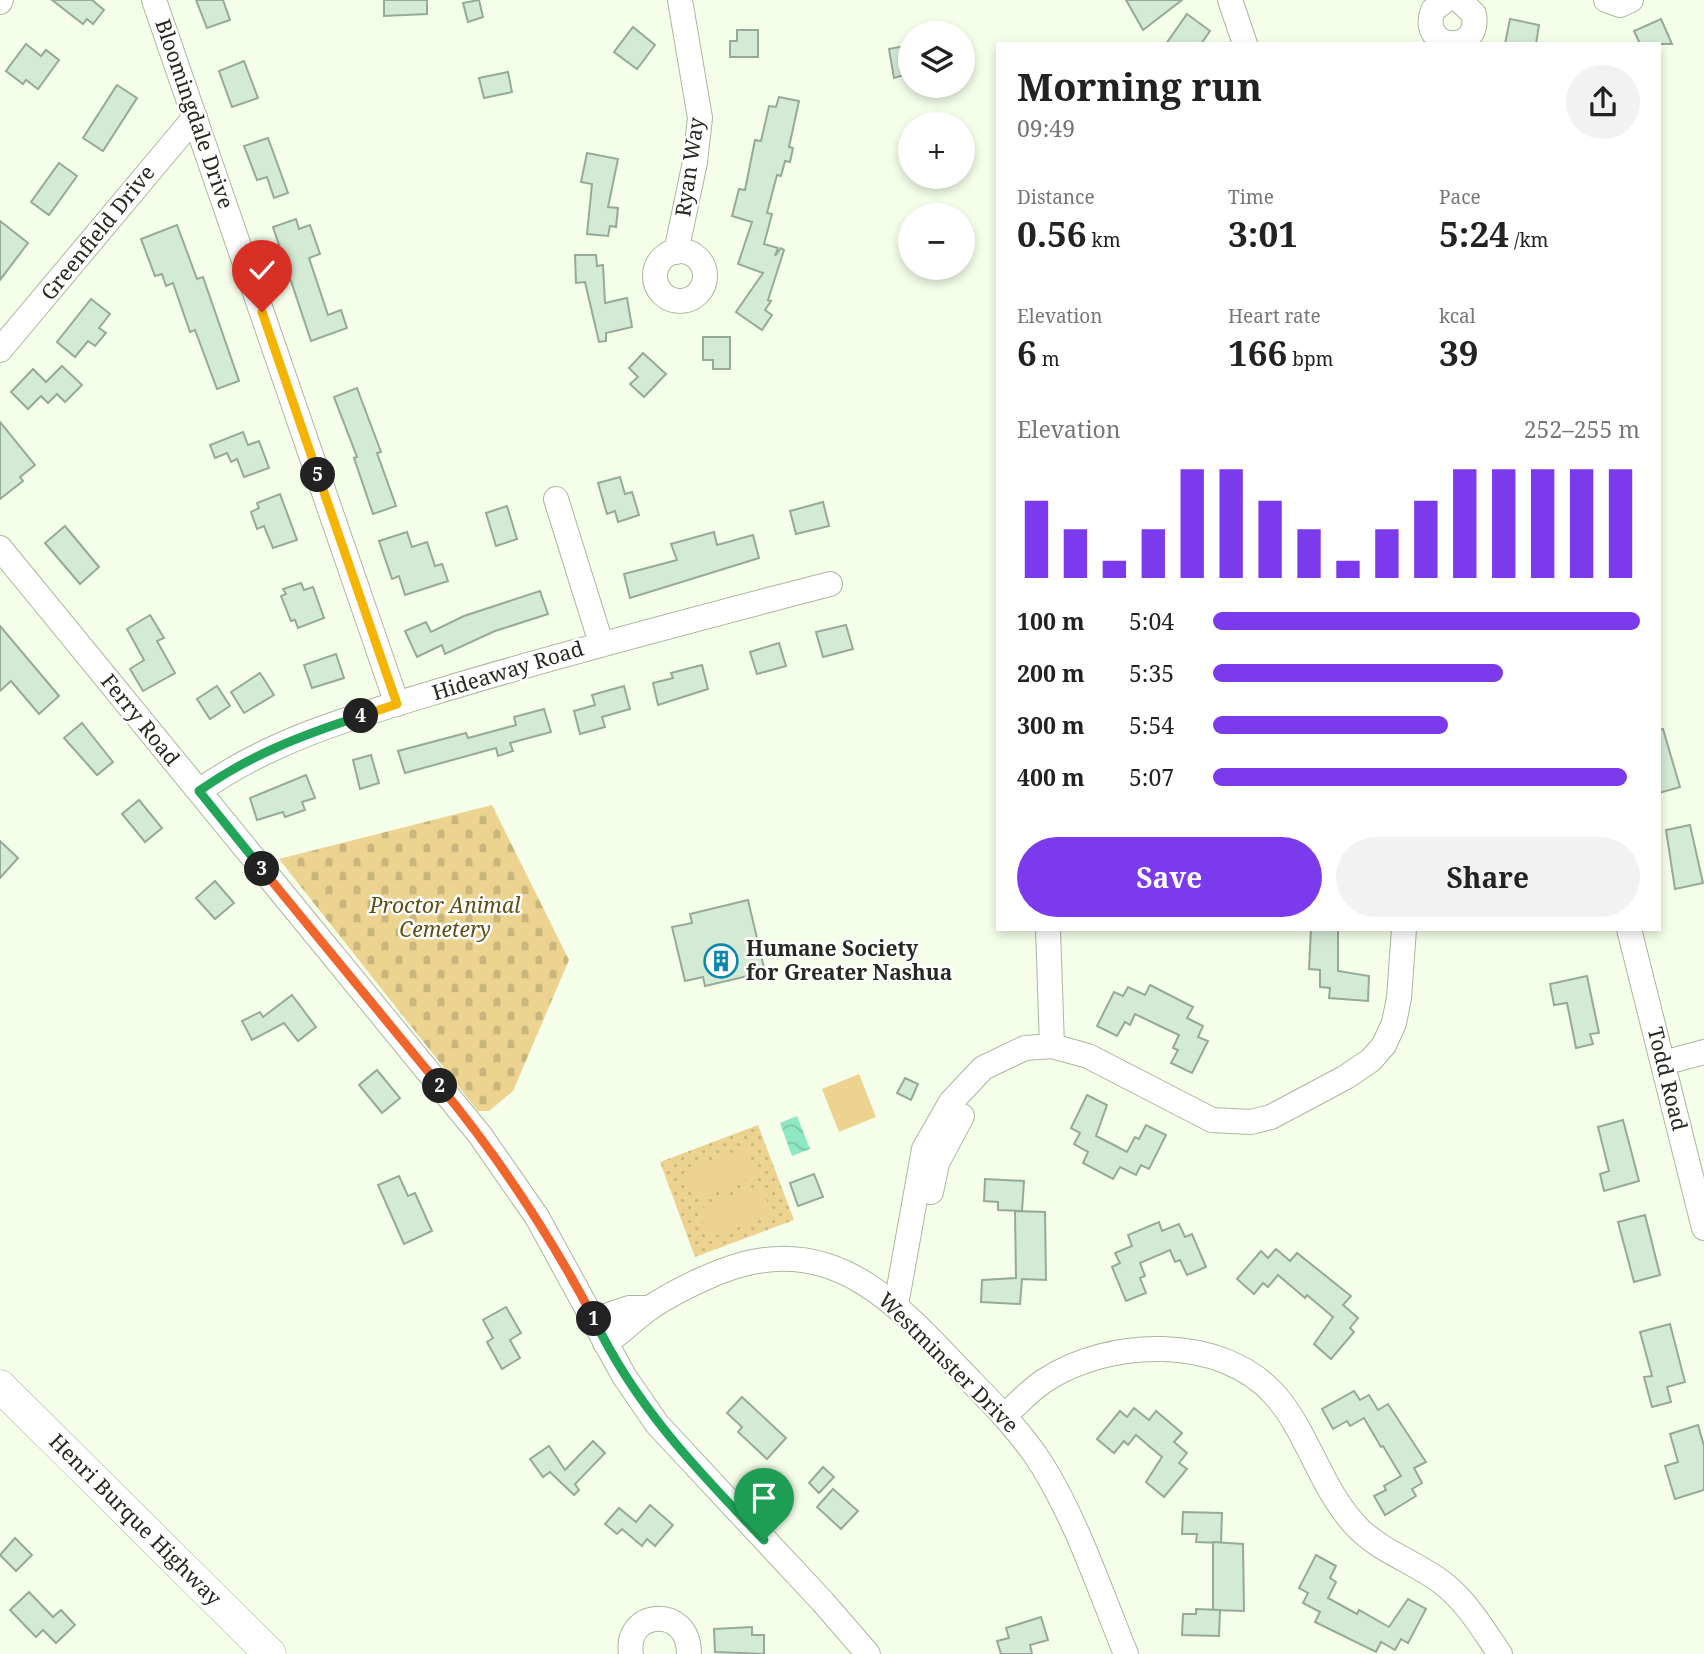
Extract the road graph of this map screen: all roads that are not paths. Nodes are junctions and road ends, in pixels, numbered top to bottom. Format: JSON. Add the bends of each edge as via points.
{"nodes":[{"id":1,"x":154,"y":0,"type":"edge"},
{"id":2,"x":680,"y":0,"type":"edge"},
{"id":3,"x":1230,"y":0,"type":"edge"},
{"id":4,"x":1459,"y":0,"type":"edge"},
{"id":5,"x":1606,"y":0,"type":"edge"},
{"id":6,"x":1631,"y":0,"type":"edge"},
{"id":7,"x":1435,"y":3,"type":"edge"},
{"id":8,"x":1244,"y":42,"type":"edge"},
{"id":9,"x":1444,"y":42,"type":"edge"},
{"id":10,"x":1460,"y":42,"type":"edge"},
{"id":11,"x":195,"y":117,"type":"junction"},
{"id":12,"x":677,"y":252,"type":"dead end"},
{"id":13,"x":0,"y":350,"type":"edge"},
{"id":14,"x":556,"y":499,"type":"dead end"},
{"id":15,"x":0,"y":548,"type":"edge"},
{"id":16,"x":830,"y":584,"type":"dead end"},
{"id":17,"x":601,"y":643,"type":"junction"},
{"id":18,"x":397,"y":704,"type":"junction"},
{"id":19,"x":199,"y":791,"type":"junction"},
{"id":20,"x":1048,"y":931,"type":"edge"},
{"id":21,"x":1404,"y":931,"type":"edge"},
{"id":22,"x":1630,"y":931,"type":"edge"},
{"id":23,"x":1052,"y":1046,"type":"junction"},
{"id":24,"x":1704,"y":1052,"type":"edge"},
{"id":25,"x":1663,"y":1063,"type":"junction"},
{"id":26,"x":1704,"y":1228,"type":"edge"},
{"id":27,"x":896,"y":1305,"type":"junction"},
{"id":28,"x":650,"y":1308,"type":"junction"},
{"id":29,"x":594,"y":1320,"type":"junction"},
{"id":30,"x":605,"y":1343,"type":"junction"},
{"id":31,"x":0,"y":1386,"type":"edge"},
{"id":32,"x":1004,"y":1416,"type":"junction"},
{"id":33,"x":270,"y":1654,"type":"edge"},
{"id":34,"x":631,"y":1654,"type":"edge"},
{"id":35,"x":689,"y":1654,"type":"edge"},
{"id":36,"x":868,"y":1654,"type":"edge"},
{"id":37,"x":1126,"y":1654,"type":"edge"},
{"id":38,"x":1500,"y":1654,"type":"edge"}],
"edges":[{"from":1,"to":11,"type":"street","name":"Bloomingdale Drive"},
{"from":2,"to":12,"type":"street","name":"Ryan Way","via":[[700,118]]},
{"from":3,"to":8,"type":"street"},
{"from":4,"to":10,"type":"street","via":[[1470,7],[1475,21],[1471,35]]},
{"from":5,"to":6,"type":"street","via":[[1620,5]]},
{"from":7,"to":9,"type":"street","via":[[1430,17],[1433,32]]},
{"from":11,"to":13,"type":"street","name":"Greenfield Drive"},
{"from":11,"to":18,"type":"street","name":"Bloomingdale Drive"},
{"from":14,"to":17,"type":"street"},
{"from":15,"to":19,"type":"street","name":"Ferry Road"},
{"from":16,"to":17,"type":"street","name":"Hideaway Road"},
{"from":17,"to":18,"type":"street","name":"Hideaway Road"},
{"from":18,"to":19,"type":"street","name":"Hideaway Road","via":[[289,739]]},
{"from":19,"to":29,"type":"street","name":"Ferry Road","via":[[480,1135],[537,1217]]},
{"from":20,"to":23,"type":"street"},
{"from":21,"to":23,"type":"street","via":[[1399,998],[1384,1045],[1346,1077],[1271,1117],[1251,1122],[1212,1120],[1087,1056]]},
{"from":22,"to":25,"type":"street","name":"Todd Road"},
{"from":23,"to":27,"type":"street","via":[[1025,1048],[993,1062],[965,1085],[938,1122],[920,1161]]},
{"from":24,"to":25,"type":"street"},
{"from":25,"to":26,"type":"street","name":"Todd Road"},
{"from":27,"to":28,"type":"street","name":"Westminster Drive","via":[[845,1272],[803,1259],[782,1258],[721,1272]]},
{"from":27,"to":32,"type":"street","name":"Westminster Drive"},
{"from":28,"to":29,"type":"street","name":"Westminster Drive","via":[[629,1308]]},
{"from":28,"to":30,"type":"street","name":"Westminster Drive"},
{"from":29,"to":30,"type":"street","name":"Ferry Road"},
{"from":30,"to":36,"type":"street","name":"Ferry Road","via":[[657,1423]]},
{"from":31,"to":33,"type":"main road","name":"Henri Burque Highway"},
{"from":32,"to":37,"type":"street","name":"Westminster Drive","via":[[1052,1484]]},
{"from":32,"to":38,"type":"street","via":[[1043,1381],[1106,1355],[1172,1350],[1233,1364],[1254,1375],[1275,1395],[1360,1530],[1455,1594]]},
{"from":34,"to":35,"type":"street","via":[[634,1630],[661,1619],[680,1625],[687,1633]]}]}
